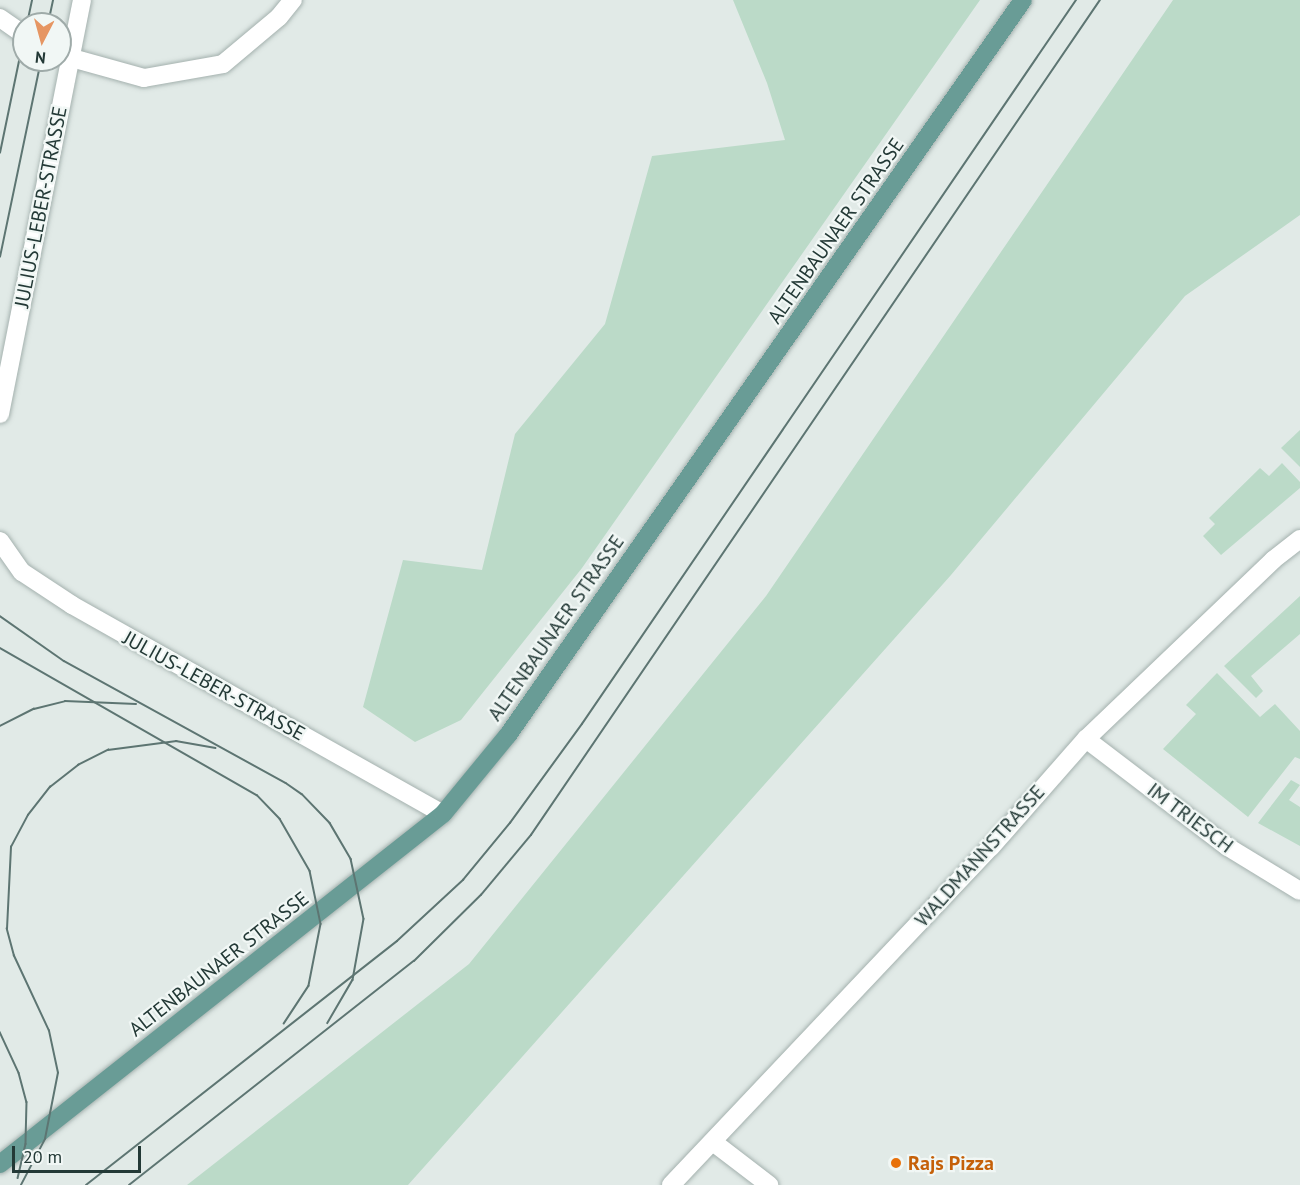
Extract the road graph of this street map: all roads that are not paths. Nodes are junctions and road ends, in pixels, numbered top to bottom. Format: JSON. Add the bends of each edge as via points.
{"nodes":[{"id":1,"x":82,"y":0,"type":"edge"},
{"id":2,"x":293,"y":0,"type":"edge"},
{"id":3,"x":1023,"y":0,"type":"edge"},
{"id":4,"x":72,"y":34,"type":"edge"},
{"id":5,"x":72,"y":59,"type":"edge"},
{"id":6,"x":62,"y":72,"type":"edge"},
{"id":7,"x":0,"y":414,"type":"edge"},
{"id":8,"x":1300,"y":539,"type":"edge"},
{"id":9,"x":0,"y":541,"type":"edge"},
{"id":10,"x":1086,"y":738,"type":"junction"},
{"id":11,"x":442,"y":814,"type":"junction"},
{"id":12,"x":1300,"y":891,"type":"edge"},
{"id":13,"x":713,"y":1142,"type":"junction"},
{"id":14,"x":0,"y":1164,"type":"edge"},
{"id":15,"x":671,"y":1185,"type":"edge"},
{"id":16,"x":769,"y":1185,"type":"edge"}],
"edges":[{"from":1,"to":4,"type":"street","name":"JULIUS-LEBER-STRASSE"},
{"from":2,"to":5,"type":"street","via":[[279,17],[223,64],[144,78]]},
{"from":3,"to":11,"type":"main road","name":"ALTENBAUNAER STRASSE","via":[[508,735]]},
{"from":6,"to":7,"type":"street","name":"JULIUS-LEBER-STRASSE"},
{"from":8,"to":10,"type":"street","name":"WALDMANNSTRASSE"},
{"from":9,"to":11,"type":"street","name":"JULIUS-LEBER-STRASSE","via":[[22,572],[72,605]]},
{"from":10,"to":12,"type":"street","name":"IM TRIESCH","via":[[1228,848]]},
{"from":10,"to":13,"type":"street","name":"WALDMANNSTRASSE","via":[[991,847]]},
{"from":11,"to":14,"type":"main road","name":"ALTENBAUNAER STRASSE"},
{"from":13,"to":15,"type":"street","name":"WALDMANNSTRASSE"},
{"from":13,"to":16,"type":"street"}]}
